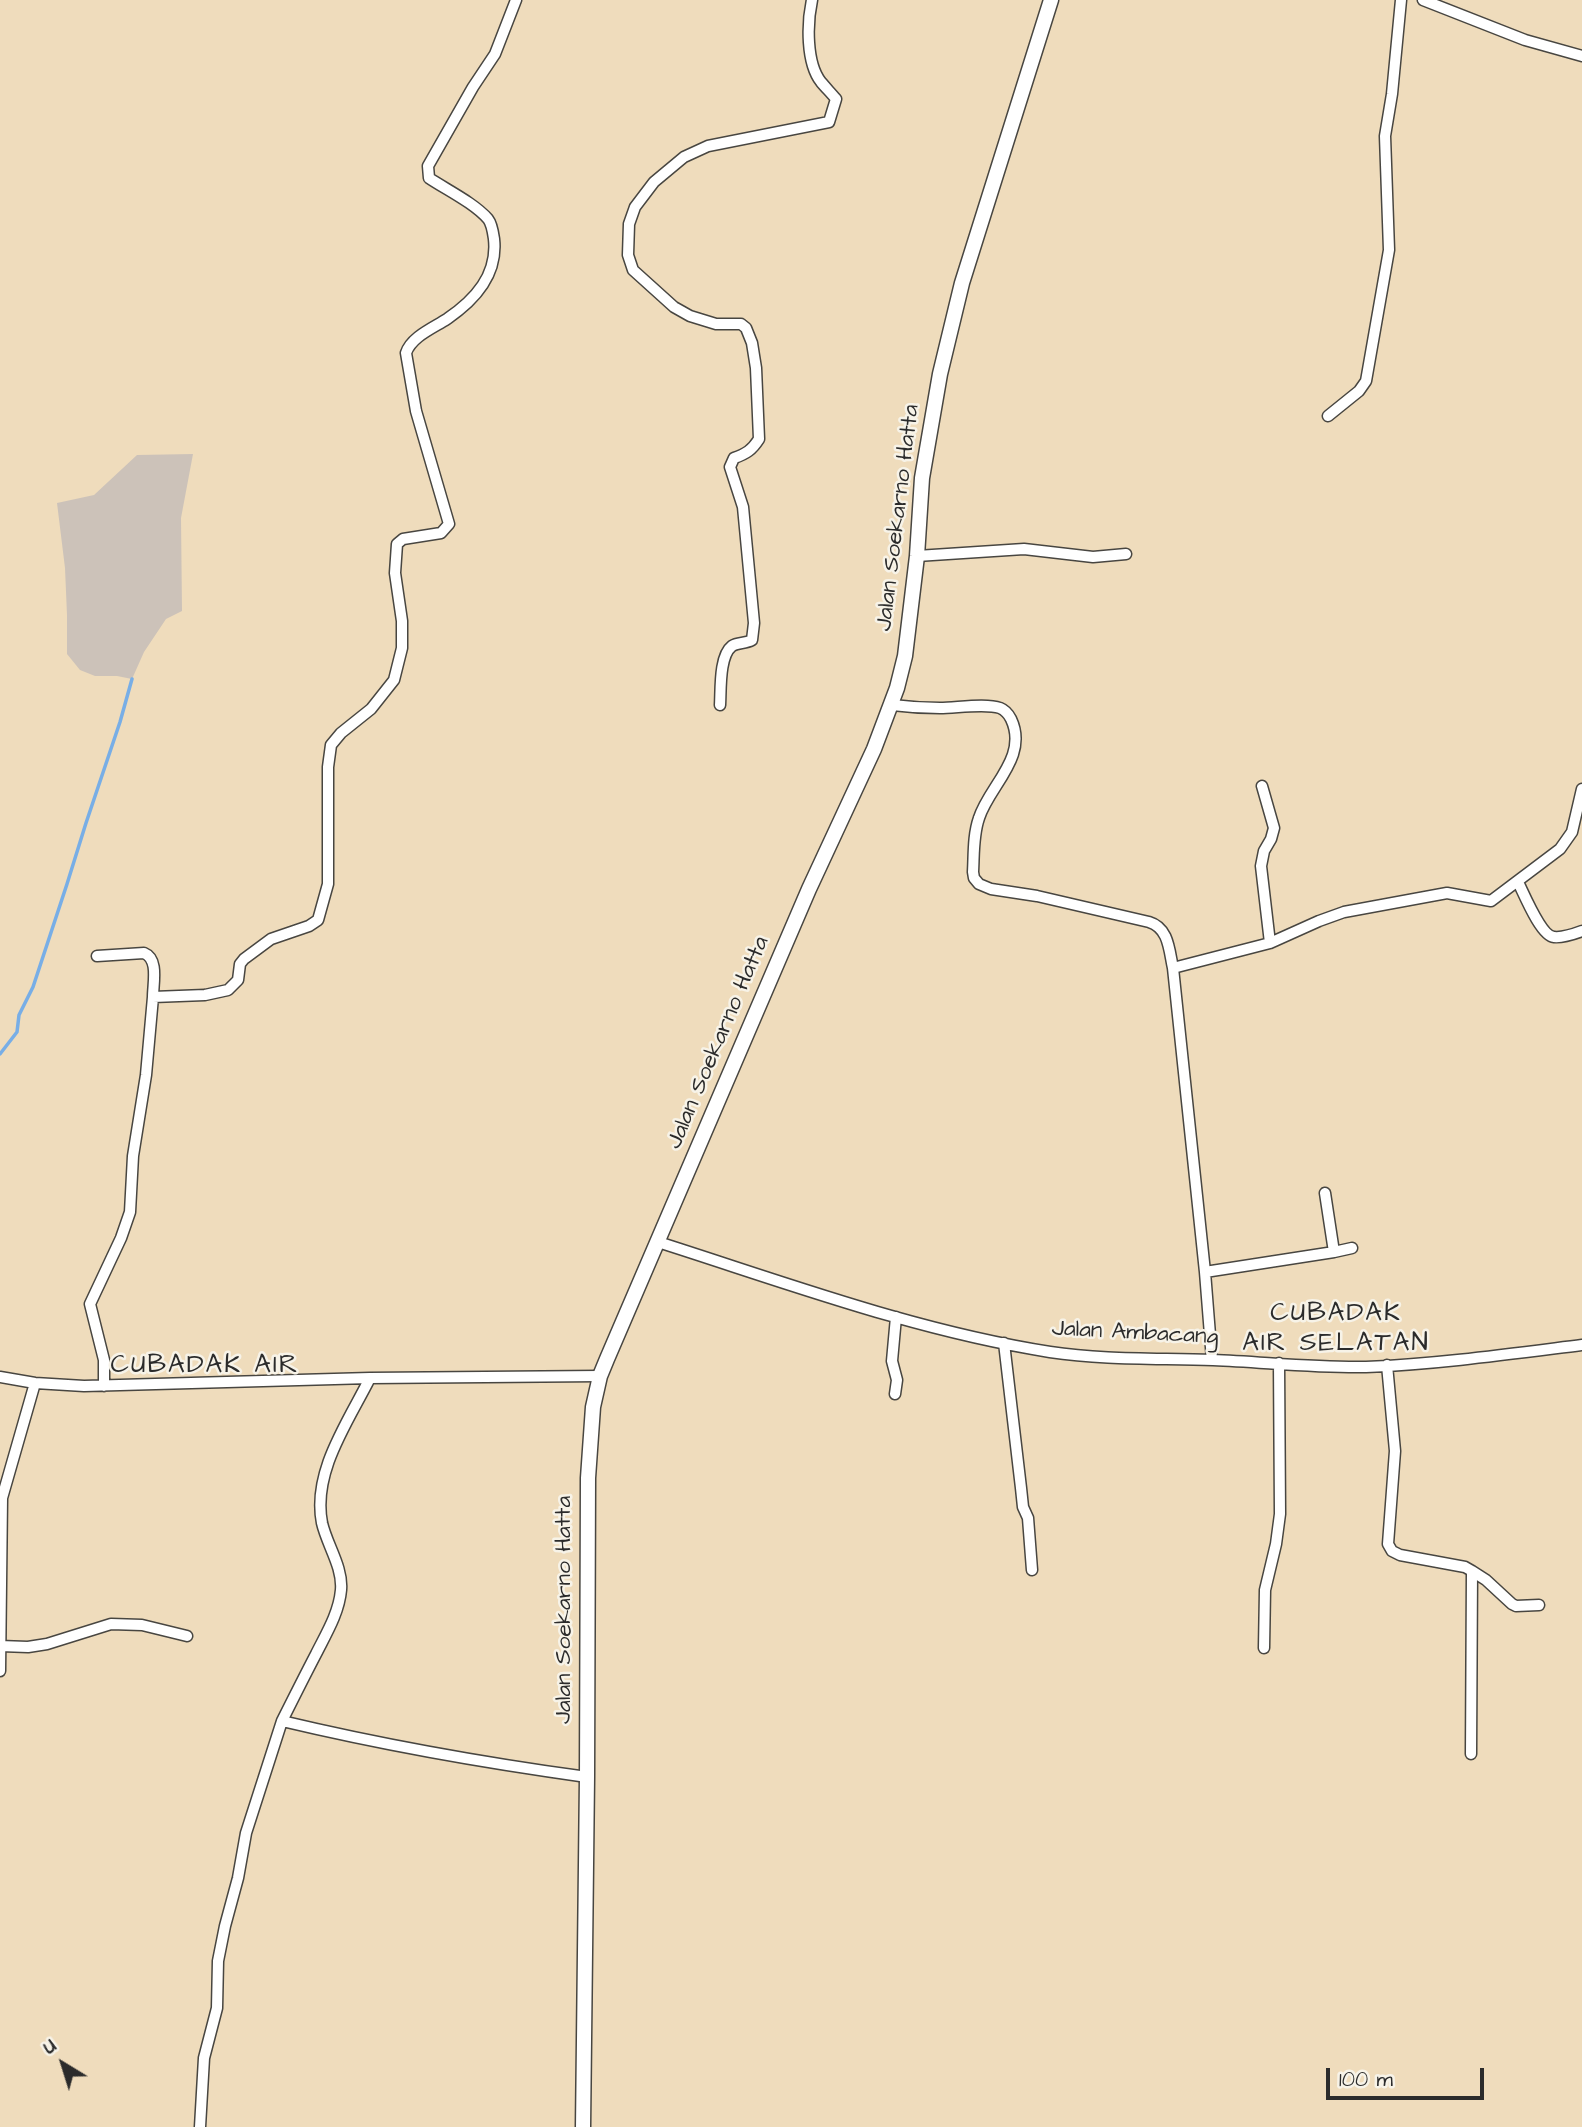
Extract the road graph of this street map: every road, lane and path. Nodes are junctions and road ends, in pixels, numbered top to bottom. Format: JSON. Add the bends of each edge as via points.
{"nodes":[{"id":1,"x":516,"y":0,"type":"edge"},
{"id":2,"x":812,"y":0,"type":"edge"},
{"id":3,"x":1051,"y":0,"type":"edge"},
{"id":4,"x":1401,"y":0,"type":"edge"},
{"id":5,"x":1423,"y":0,"type":"edge"},
{"id":6,"x":1582,"y":56,"type":"edge"},
{"id":7,"x":1328,"y":416,"type":"dead end"},
{"id":8,"x":1126,"y":554,"type":"dead end"},
{"id":9,"x":917,"y":556,"type":"junction"},
{"id":10,"x":720,"y":705,"type":"dead end"},
{"id":11,"x":892,"y":705,"type":"junction"},
{"id":12,"x":1262,"y":786,"type":"dead end"},
{"id":13,"x":1582,"y":789,"type":"edge"},
{"id":14,"x":1518,"y":882,"type":"junction"},
{"id":15,"x":1582,"y":931,"type":"edge"},
{"id":16,"x":1270,"y":943,"type":"junction"},
{"id":17,"x":97,"y":956,"type":"dead end"},
{"id":18,"x":1173,"y":968,"type":"junction"},
{"id":19,"x":153,"y":997,"type":"junction"},
{"id":20,"x":1325,"y":1193,"type":"dead end"},
{"id":21,"x":658,"y":1242,"type":"junction"},
{"id":22,"x":1352,"y":1248,"type":"dead end"},
{"id":23,"x":1334,"y":1252,"type":"junction"},
{"id":24,"x":1205,"y":1272,"type":"junction"},
{"id":25,"x":896,"y":1317,"type":"junction"},
{"id":26,"x":1004,"y":1343,"type":"junction"},
{"id":27,"x":1582,"y":1345,"type":"edge"},
{"id":28,"x":1212,"y":1360,"type":"junction"},
{"id":29,"x":1279,"y":1363,"type":"junction"},
{"id":30,"x":1387,"y":1365,"type":"junction"},
{"id":31,"x":600,"y":1376,"type":"junction"},
{"id":32,"x":0,"y":1377,"type":"edge"},
{"id":33,"x":370,"y":1378,"type":"junction"},
{"id":34,"x":35,"y":1383,"type":"junction"},
{"id":35,"x":104,"y":1386,"type":"junction"},
{"id":36,"x":895,"y":1394,"type":"dead end"},
{"id":37,"x":1031,"y":1570,"type":"dead end"},
{"id":38,"x":1472,"y":1571,"type":"junction"},
{"id":39,"x":1539,"y":1605,"type":"dead end"},
{"id":40,"x":187,"y":1636,"type":"dead end"},
{"id":41,"x":1,"y":1646,"type":"edge"},
{"id":42,"x":1264,"y":1648,"type":"dead end"},
{"id":43,"x":0,"y":1671,"type":"edge"},
{"id":44,"x":282,"y":1721,"type":"junction"},
{"id":45,"x":1471,"y":1754,"type":"dead end"},
{"id":46,"x":587,"y":1777,"type":"junction"},
{"id":47,"x":200,"y":2127,"type":"edge"},
{"id":48,"x":583,"y":2127,"type":"edge"}],
"edges":[{"from":1,"to":19,"type":"street","via":[[495,54],[428,166],[429,178],[490,221],[493,266],[474,298],[408,346],[416,411],[449,524],[442,533],[403,539],[395,548],[402,621],[399,665],[383,696],[331,745],[324,906],[316,922],[271,939],[244,959],[236,985],[228,990]]},
{"from":2,"to":10,"type":"street","via":[[812,65],[836,99],[829,122],[708,146],[684,157],[653,182],[629,224],[628,255],[633,270],[690,316],[716,324],[741,324],[752,343],[759,439],[754,448],[734,458],[730,467],[743,507],[754,623],[752,640],[726,652]]},
{"from":3,"to":9,"type":"street","name":"Jalan Soekarno Hatta","via":[[958,300],[940,374],[919,509]]},
{"from":4,"to":7,"type":"street","via":[[1385,136],[1389,250],[1381,300],[1366,382]]},
{"from":5,"to":6,"type":"street","via":[[1525,40]]},
{"from":8,"to":9,"type":"street","via":[[1093,557],[1024,549]]},
{"from":9,"to":11,"type":"street","name":"Jalan Soekarno Hatta","via":[[905,656]]},
{"from":11,"to":18,"type":"street","via":[[987,706],[1009,715],[1015,739],[1012,758],[979,818],[974,878],[991,889],[1157,924],[1165,933]]},
{"from":11,"to":21,"type":"street","name":"Jalan Soekarno Hatta"},
{"from":12,"to":16,"type":"street","via":[[1273,828],[1261,859]]},
{"from":13,"to":14,"type":"street","via":[[1567,840]]},
{"from":14,"to":15,"type":"street","via":[[1548,935]]},
{"from":14,"to":16,"type":"street","via":[[1491,901],[1433,894],[1331,916]]},
{"from":16,"to":18,"type":"street"},
{"from":17,"to":19,"type":"street","via":[[150,956]]},
{"from":18,"to":24,"type":"street"},
{"from":19,"to":35,"type":"street","via":[[130,1212],[90,1304],[104,1360]]},
{"from":20,"to":23,"type":"street"},
{"from":21,"to":25,"type":"street","name":"Jalan Ambacang"},
{"from":21,"to":31,"type":"street","name":"Jalan Soekarno Hatta"},
{"from":22,"to":23,"type":"street"},
{"from":23,"to":24,"type":"street"},
{"from":24,"to":28,"type":"street"},
{"from":25,"to":26,"type":"street","name":"Jalan Ambacang"},
{"from":25,"to":36,"type":"street"},
{"from":26,"to":28,"type":"street","name":"Jalan Ambacang","via":[[1098,1358]]},
{"from":26,"to":37,"type":"street"},
{"from":27,"to":30,"type":"street","name":"Jalan Ambacang"},
{"from":28,"to":29,"type":"street","name":"Jalan Ambacang"},
{"from":29,"to":30,"type":"street","name":"Jalan Ambacang"},
{"from":29,"to":42,"type":"street","via":[[1280,1514],[1265,1590]]},
{"from":30,"to":38,"type":"street","via":[[1395,1451],[1389,1548],[1400,1555]]},
{"from":31,"to":33,"type":"street"},
{"from":31,"to":46,"type":"street","name":"Jalan Soekarno Hatta","via":[[588,1478]]},
{"from":32,"to":34,"type":"street"},
{"from":33,"to":35,"type":"street"},
{"from":33,"to":44,"type":"street","via":[[329,1460],[322,1484],[320,1511],[341,1580],[339,1602]]},
{"from":34,"to":35,"type":"street"},
{"from":34,"to":41,"type":"street","via":[[2,1498]]},
{"from":38,"to":39,"type":"street","via":[[1512,1604]]},
{"from":38,"to":45,"type":"street"},
{"from":40,"to":41,"type":"street","via":[[142,1625],[111,1624],[47,1644]]},
{"from":41,"to":43,"type":"street"},
{"from":44,"to":46,"type":"street","via":[[359,1739]]},
{"from":44,"to":47,"type":"street","via":[[246,1833],[225,1926],[218,1961],[217,2008],[204,2059]]},
{"from":46,"to":48,"type":"street","name":"Jalan Soekarno Hatta"}]}
